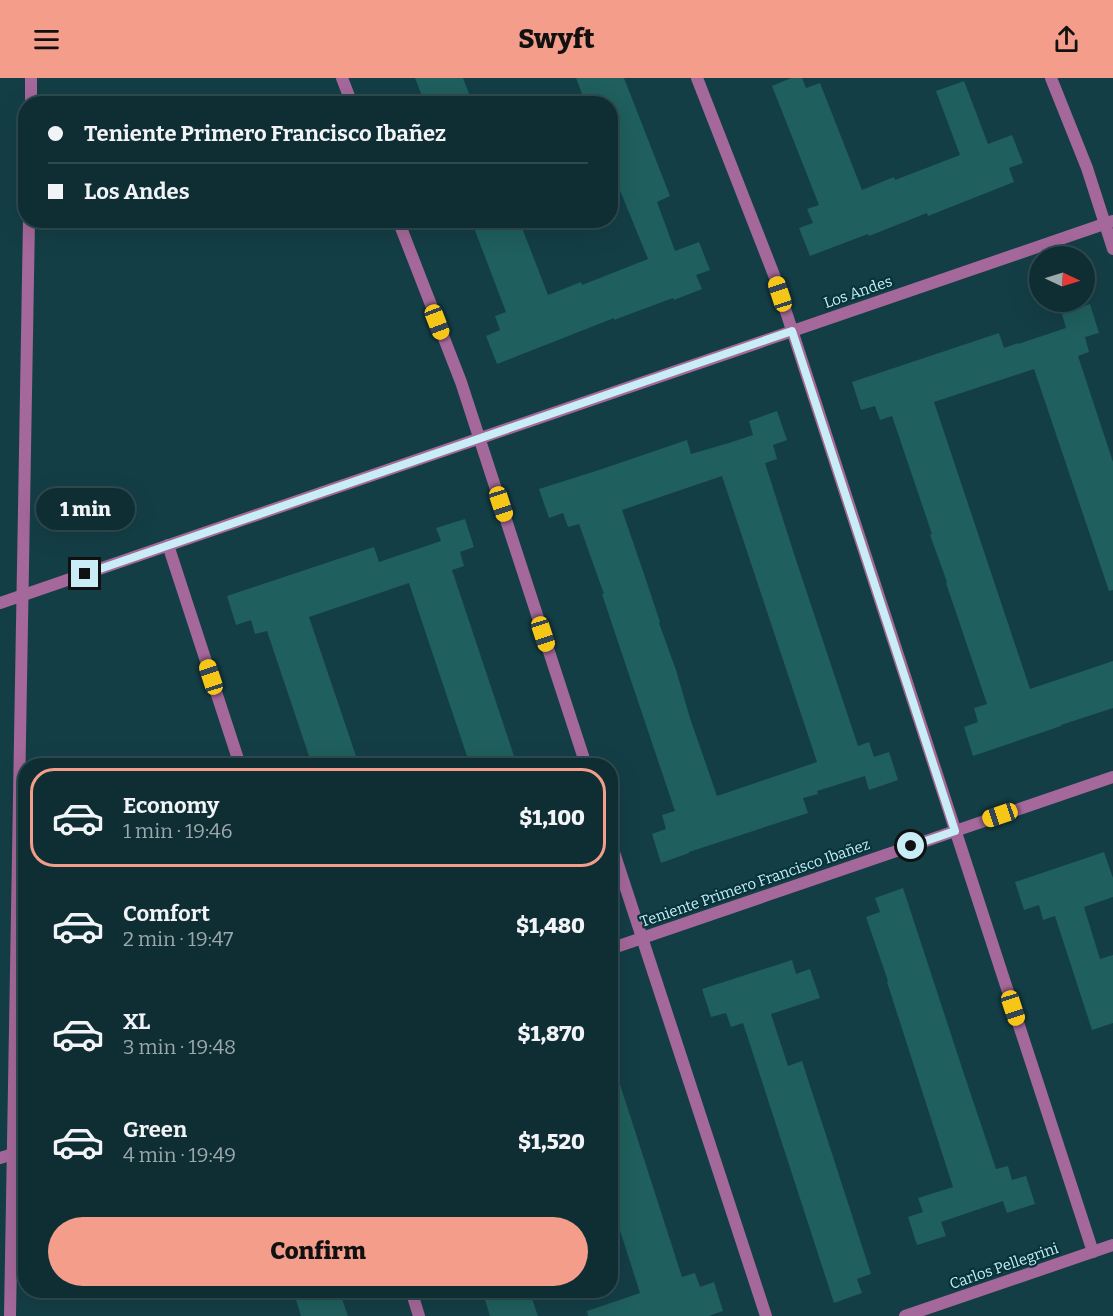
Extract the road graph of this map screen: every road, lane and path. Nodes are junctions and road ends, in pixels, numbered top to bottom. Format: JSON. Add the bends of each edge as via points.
{"nodes":[{"id":1,"x":31,"y":78,"type":"edge"},
{"id":2,"x":342,"y":78,"type":"edge"},
{"id":3,"x":697,"y":78,"type":"edge"},
{"id":4,"x":1051,"y":78,"type":"edge"},
{"id":5,"x":31,"y":96,"type":"edge"},
{"id":6,"x":349,"y":96,"type":"edge"},
{"id":7,"x":1109,"y":222,"type":"edge"},
{"id":8,"x":28,"y":228,"type":"edge"},
{"id":9,"x":401,"y":228,"type":"edge"},
{"id":10,"x":1113,"y":249,"type":"edge"},
{"id":11,"x":792,"y":331,"type":"junction"},
{"id":12,"x":479,"y":439,"type":"junction"},
{"id":13,"x":168,"y":545,"type":"junction"},
{"id":14,"x":22,"y":596,"type":"junction"},
{"id":15,"x":0,"y":603,"type":"edge"},
{"id":16,"x":21,"y":758,"type":"edge"},
{"id":17,"x":238,"y":758,"type":"edge"},
{"id":18,"x":584,"y":758,"type":"edge"},
{"id":19,"x":1113,"y":777,"type":"edge"},
{"id":20,"x":955,"y":831,"type":"junction"},
{"id":21,"x":618,"y":864,"type":"edge"},
{"id":22,"x":642,"y":938,"type":"junction"},
{"id":23,"x":618,"y":946,"type":"edge"},
{"id":24,"x":18,"y":1152,"type":"edge"},
{"id":25,"x":0,"y":1158,"type":"edge"},
{"id":26,"x":18,"y":1170,"type":"edge"},
{"id":27,"x":1113,"y":1245,"type":"edge"},
{"id":28,"x":1093,"y":1252,"type":"junction"},
{"id":29,"x":413,"y":1298,"type":"edge"},
{"id":30,"x":10,"y":1316,"type":"edge"},
{"id":31,"x":419,"y":1316,"type":"edge"},
{"id":32,"x":766,"y":1316,"type":"edge"},
{"id":33,"x":905,"y":1316,"type":"edge"}],
"edges":[{"from":1,"to":5,"type":"street"},
{"from":2,"to":6,"type":"street"},
{"from":3,"to":11,"type":"street"},
{"from":4,"to":7,"type":"street"},
{"from":7,"to":10,"type":"street"},
{"from":7,"to":11,"type":"street","name":"Los Andes"},
{"from":8,"to":14,"type":"street"},
{"from":9,"to":12,"type":"street"},
{"from":11,"to":12,"type":"street","name":"Los Andes"},
{"from":11,"to":20,"type":"street"},
{"from":12,"to":13,"type":"street","name":"Los Andes"},
{"from":12,"to":18,"type":"street"},
{"from":13,"to":14,"type":"street","name":"Los Andes"},
{"from":13,"to":17,"type":"street"},
{"from":14,"to":15,"type":"street","name":"Los Andes"},
{"from":14,"to":16,"type":"street"},
{"from":19,"to":20,"type":"street","name":"Teniente Primero Francisco Ibañez"},
{"from":20,"to":22,"type":"street","name":"Teniente Primero Francisco Ibañez"},
{"from":20,"to":28,"type":"street"},
{"from":21,"to":22,"type":"street"},
{"from":22,"to":23,"type":"street","name":"Teniente Primero Francisco Ibañez"},
{"from":22,"to":32,"type":"street"},
{"from":24,"to":25,"type":"street"},
{"from":26,"to":30,"type":"street"},
{"from":27,"to":28,"type":"street","name":"Carlos Pellegrini"},
{"from":28,"to":33,"type":"street","name":"Carlos Pellegrini"},
{"from":29,"to":31,"type":"street"}]}
